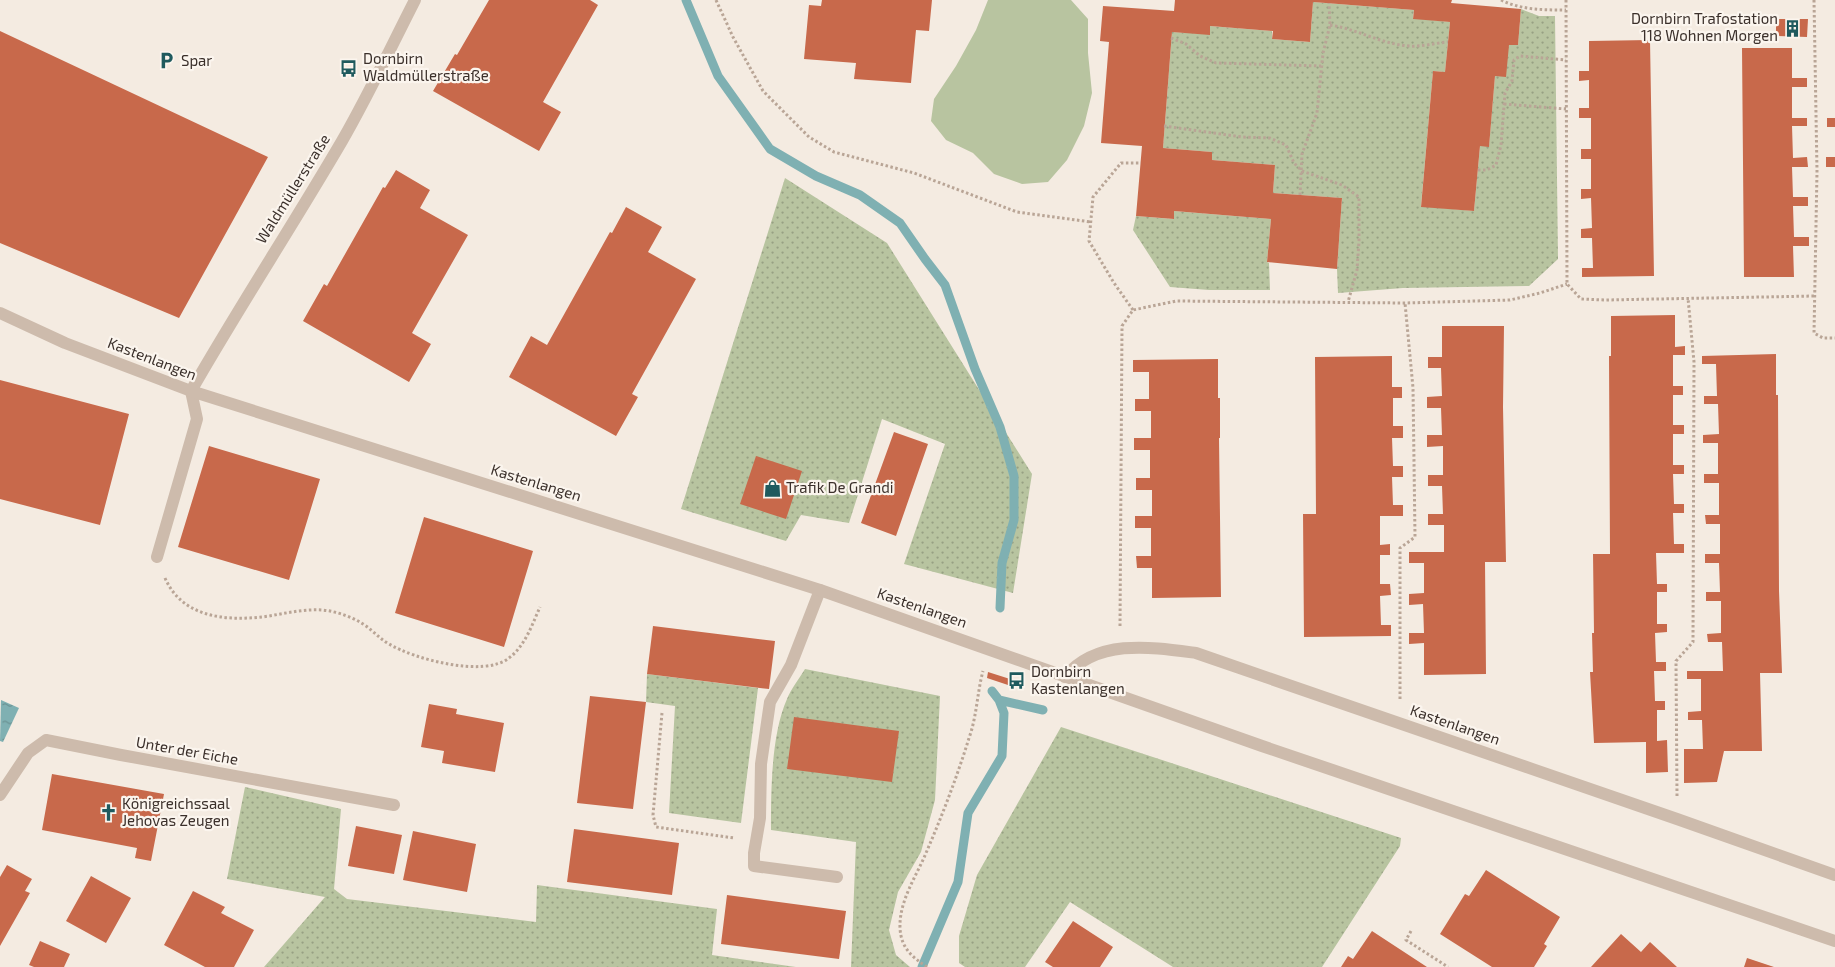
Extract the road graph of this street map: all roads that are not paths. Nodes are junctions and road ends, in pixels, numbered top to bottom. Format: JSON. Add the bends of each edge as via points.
{"nodes":[{"id":1,"x":415,"y":0,"type":"edge"},
{"id":2,"x":0,"y":313,"type":"edge"},
{"id":3,"x":191,"y":392,"type":"junction"},
{"id":4,"x":158,"y":557,"type":"road end"},
{"id":5,"x":820,"y":590,"type":"junction"},
{"id":6,"x":1065,"y":677,"type":"junction"},
{"id":7,"x":0,"y":795,"type":"edge"},
{"id":8,"x":394,"y":805,"type":"dead end"},
{"id":9,"x":1835,"y":875,"type":"edge"},
{"id":10,"x":836,"y":877,"type":"dead end"},
{"id":11,"x":1835,"y":941,"type":"edge"}],
"edges":[{"from":1,"to":3,"type":"street","name":"Waldmüllerstraße","via":[[342,141],[228,325]]},
{"from":2,"to":3,"type":"street","name":"Kastenlangen","via":[[65,343]]},
{"from":3,"to":4,"type":"street","via":[[197,419]]},
{"from":3,"to":5,"type":"street","name":"Kastenlangen"},
{"from":5,"to":6,"type":"street","name":"Kastenlangen"},
{"from":5,"to":10,"type":"street","via":[[791,665],[770,702],[761,764],[760,818],[754,866]]},
{"from":6,"to":9,"type":"street","name":"Kastenlangen","via":[[1074,666],[1088,658],[1120,648],[1196,653]]},
{"from":6,"to":11,"type":"street","name":"Kastenlangen"},
{"from":7,"to":8,"type":"street","name":"Unter der Eiche","via":[[28,753],[46,740]]}]}
